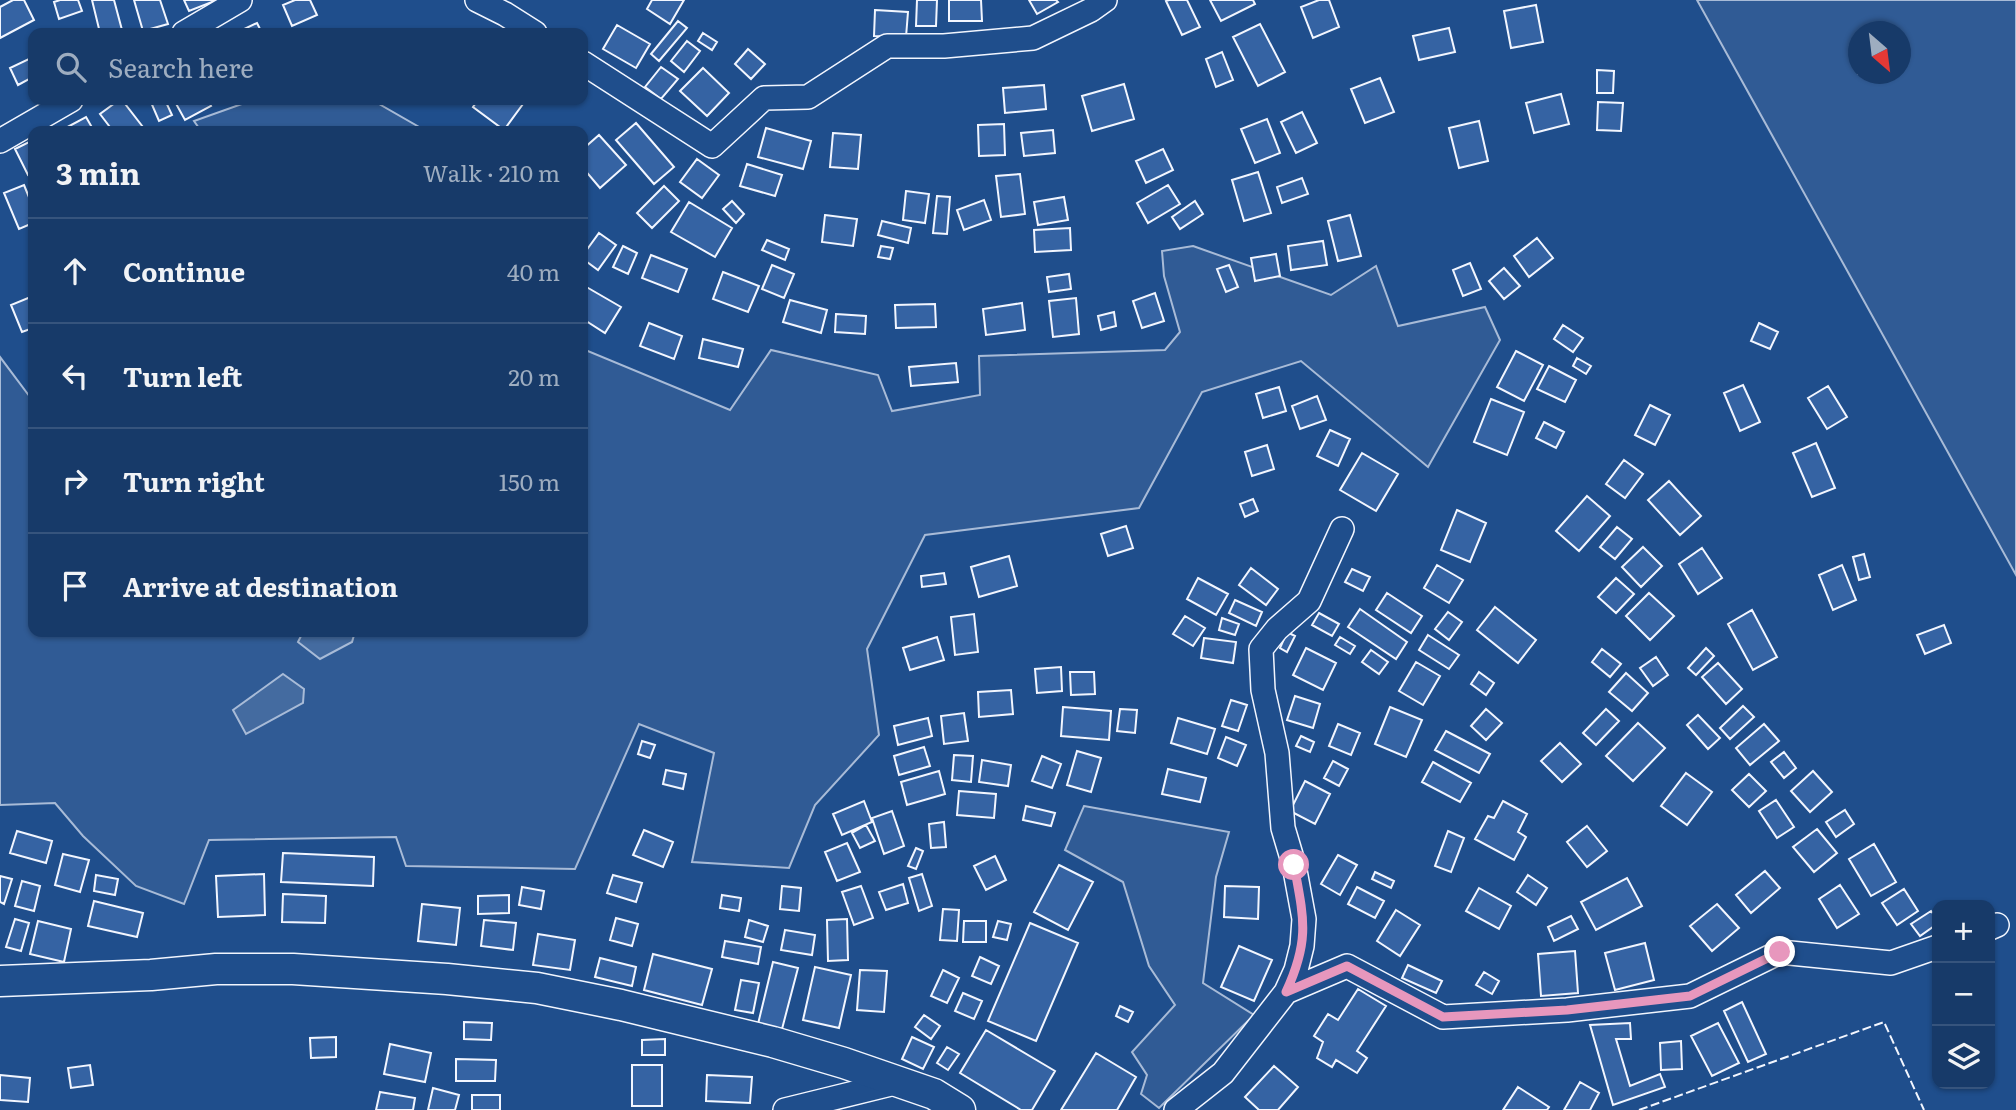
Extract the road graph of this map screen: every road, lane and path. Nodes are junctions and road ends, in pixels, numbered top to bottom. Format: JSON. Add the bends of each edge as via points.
{"nodes":[{"id":1,"x":240,"y":0,"type":"edge"},
{"id":2,"x":477,"y":0,"type":"edge"},
{"id":3,"x":1105,"y":0,"type":"edge"},
{"id":4,"x":192,"y":28,"type":"edge"},
{"id":5,"x":528,"y":28,"type":"edge"},
{"id":6,"x":588,"y":66,"type":"edge"},
{"id":7,"x":62,"y":105,"type":"edge"},
{"id":8,"x":0,"y":141,"type":"edge"},
{"id":9,"x":1342,"y":529,"type":"dead end"},
{"id":10,"x":1932,"y":949,"type":"edge"},
{"id":11,"x":0,"y":981,"type":"edge"},
{"id":12,"x":1286,"y":992,"type":"junction"},
{"id":13,"x":899,"y":1082,"type":"junction"},
{"id":14,"x":785,"y":1110,"type":"edge"},
{"id":15,"x":960,"y":1110,"type":"edge"},
{"id":16,"x":1177,"y":1110,"type":"edge"}],
"edges":[{"from":1,"to":4,"type":"street"},
{"from":2,"to":5,"type":"street"},
{"from":3,"to":6,"type":"street","via":[[1033,38],[887,46],[808,97],[764,98],[712,146]]},
{"from":7,"to":8,"type":"street"},
{"from":9,"to":12,"type":"street","via":[[1309,601],[1276,629],[1261,649],[1283,828],[1304,919],[1302,946]]},
{"from":10,"to":12,"type":"street","via":[[1891,963],[1780,952],[1690,996],[1567,1010],[1443,1017],[1347,966]]},
{"from":11,"to":13,"type":"main road","via":[[293,969],[537,988],[773,1042]]},
{"from":12,"to":16,"type":"street","via":[[1223,1073]]},
{"from":13,"to":14,"type":"street"},
{"from":13,"to":15,"type":"main road","via":[[934,1094]]}]}
